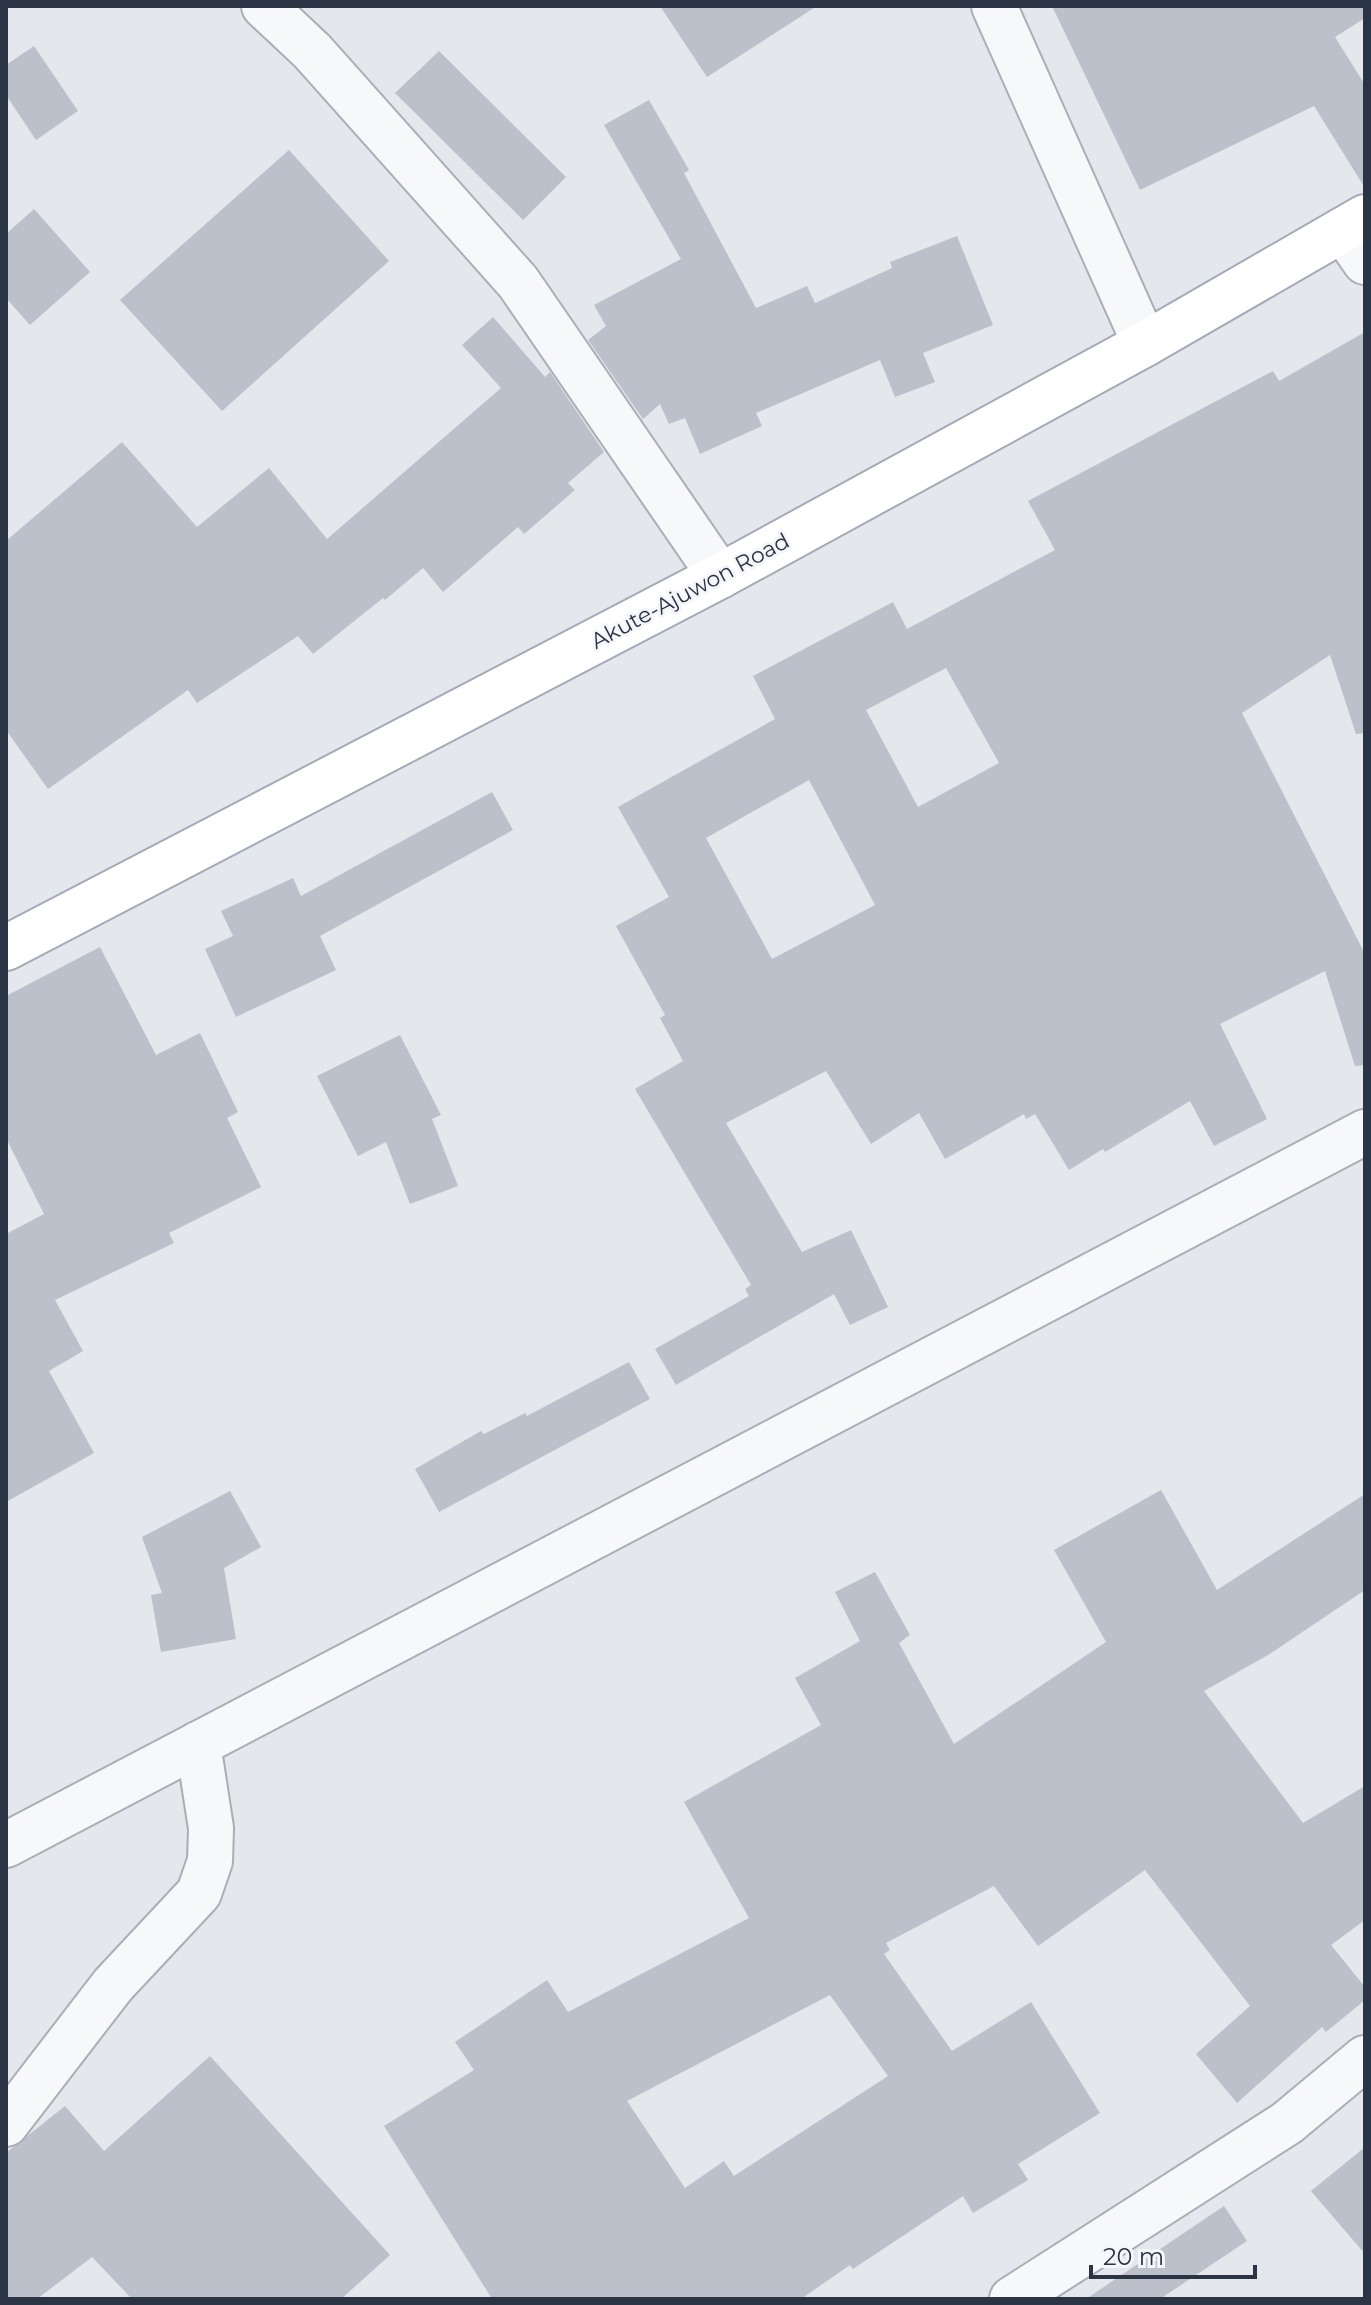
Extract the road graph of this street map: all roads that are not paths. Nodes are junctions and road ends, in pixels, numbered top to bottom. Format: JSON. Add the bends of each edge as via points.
{"nodes":[{"id":1,"x":264,"y":6,"type":"edge"},
{"id":2,"x":994,"y":6,"type":"edge"},
{"id":3,"x":1358,"y":236,"type":"edge"},
{"id":4,"x":1145,"y":344,"type":"junction"},
{"id":5,"x":720,"y":576,"type":"junction"},
{"id":6,"x":6,"y":948,"type":"edge"},
{"id":7,"x":1365,"y":1132,"type":"edge"},
{"id":8,"x":198,"y":1744,"type":"junction"},
{"id":9,"x":6,"y":1845,"type":"edge"},
{"id":10,"x":1365,"y":2058,"type":"edge"},
{"id":11,"x":6,"y":2124,"type":"edge"},
{"id":12,"x":1012,"y":2299,"type":"edge"}],
"edges":[{"from":1,"to":5,"type":"street","via":[[312,51],[518,282]]},
{"from":2,"to":4,"type":"street"},
{"from":3,"to":4,"type":"main road","name":"Akute-Ajuwon Road"},
{"from":4,"to":5,"type":"main road","name":"Akute-Ajuwon Road"},
{"from":5,"to":6,"type":"main road","name":"Akute-Ajuwon Road"},
{"from":7,"to":8,"type":"street"},
{"from":8,"to":9,"type":"street"},
{"from":8,"to":11,"type":"street","via":[[211,1828],[210,1861],[199,1893],[113,1985]]},
{"from":10,"to":12,"type":"street","via":[[1287,2123]]}]}
